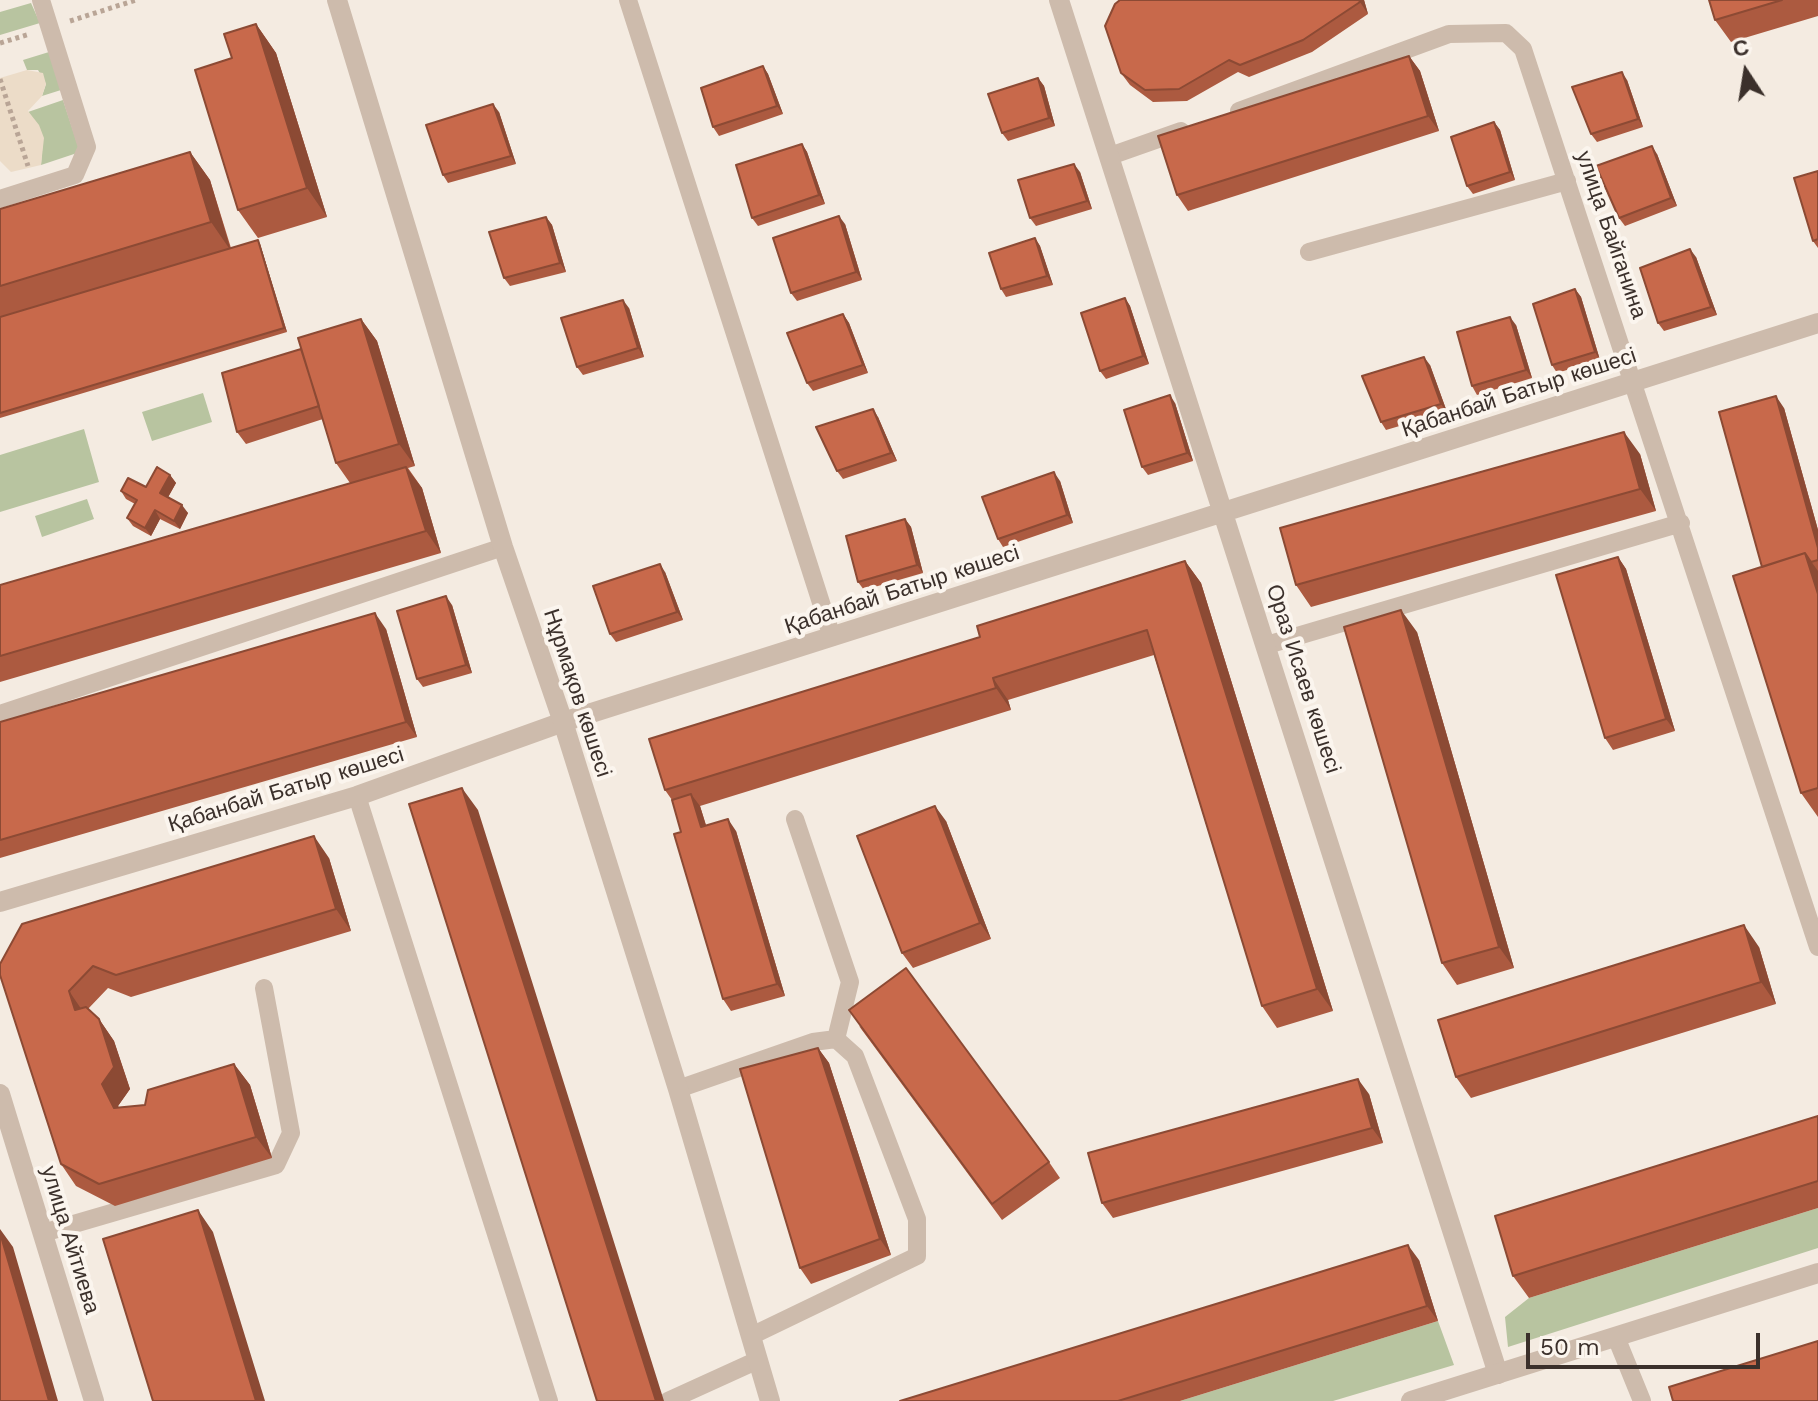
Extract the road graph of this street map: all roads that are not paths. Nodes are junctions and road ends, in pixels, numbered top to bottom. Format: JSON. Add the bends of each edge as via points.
{"nodes":[{"id":1,"x":41,"y":0,"type":"edge"},
{"id":2,"x":337,"y":0,"type":"edge"},
{"id":3,"x":628,"y":0,"type":"edge"},
{"id":4,"x":1059,"y":0,"type":"edge"},
{"id":5,"x":1226,"y":115,"type":"edge"},
{"id":6,"x":1197,"y":126,"type":"edge"},
{"id":7,"x":1110,"y":156,"type":"junction"},
{"id":8,"x":1567,"y":181,"type":"junction"},
{"id":9,"x":0,"y":199,"type":"edge"},
{"id":10,"x":1309,"y":252,"type":"dead end"},
{"id":11,"x":1818,"y":323,"type":"edge"},
{"id":12,"x":1635,"y":382,"type":"junction"},
{"id":13,"x":1225,"y":512,"type":"junction"},
{"id":14,"x":1681,"y":523,"type":"junction"},
{"id":15,"x":503,"y":547,"type":"junction"},
{"id":16,"x":832,"y":637,"type":"junction"},
{"id":17,"x":1267,"y":645,"type":"junction"},
{"id":18,"x":0,"y":714,"type":"edge"},
{"id":19,"x":563,"y":722,"type":"junction"},
{"id":20,"x":357,"y":796,"type":"junction"},
{"id":21,"x":795,"y":819,"type":"dead end"},
{"id":22,"x":0,"y":902,"type":"edge"},
{"id":23,"x":1818,"y":947,"type":"edge"},
{"id":24,"x":264,"y":988,"type":"dead end"},
{"id":25,"x":836,"y":1039,"type":"junction"},
{"id":26,"x":678,"y":1089,"type":"junction"},
{"id":27,"x":0,"y":1094,"type":"edge"},
{"id":28,"x":43,"y":1233,"type":"junction"},
{"id":29,"x":1818,"y":1273,"type":"edge"},
{"id":30,"x":751,"y":1336,"type":"junction"},
{"id":31,"x":1616,"y":1337,"type":"junction"},
{"id":32,"x":758,"y":1360,"type":"junction"},
{"id":33,"x":1498,"y":1374,"type":"junction"},
{"id":34,"x":1460,"y":1394,"type":"edge"},
{"id":35,"x":94,"y":1401,"type":"edge"},
{"id":36,"x":549,"y":1401,"type":"edge"},
{"id":37,"x":668,"y":1401,"type":"edge"},
{"id":38,"x":770,"y":1401,"type":"edge"},
{"id":39,"x":1411,"y":1401,"type":"edge"},
{"id":40,"x":1642,"y":1401,"type":"edge"}],
"edges":[{"from":1,"to":9,"type":"lane","via":[[87,147],[75,175]]},
{"from":2,"to":15,"type":"street","name":"Нұрмақов көшесі"},
{"from":3,"to":16,"type":"lane"},
{"from":4,"to":7,"type":"street","name":"Ораз Исаев көшесі"},
{"from":5,"to":8,"type":"lane","name":"улица Байганина","via":[[1449,34],[1506,33],[1523,49]]},
{"from":6,"to":7,"type":"lane"},
{"from":7,"to":13,"type":"street","name":"Ораз Исаев көшесі"},
{"from":8,"to":10,"type":"lane"},
{"from":8,"to":12,"type":"lane","name":"улица Байганина"},
{"from":11,"to":12,"type":"street","name":"Қабанбай Батыр көшесі"},
{"from":12,"to":13,"type":"street","name":"Қабанбай Батыр көшесі"},
{"from":12,"to":14,"type":"lane","name":"улица Байганина"},
{"from":13,"to":16,"type":"street","name":"Қабанбай Батыр көшесі"},
{"from":13,"to":17,"type":"street","name":"Ораз Исаев көшесі"},
{"from":14,"to":17,"type":"lane"},
{"from":14,"to":23,"type":"lane","name":"улица Байганина"},
{"from":15,"to":18,"type":"lane"},
{"from":15,"to":19,"type":"street","name":"Нұрмақов көшесі"},
{"from":16,"to":19,"type":"street","name":"Қабанбай Батыр көшесі"},
{"from":17,"to":33,"type":"street","name":"Ораз Исаев көшесі"},
{"from":19,"to":20,"type":"street","name":"Қабанбай Батыр көшесі"},
{"from":19,"to":26,"type":"street","name":"Нұрмақов көшесі"},
{"from":20,"to":22,"type":"street","name":"Қабанбай Батыр көшесі"},
{"from":20,"to":36,"type":"lane"},
{"from":21,"to":25,"type":"lane","via":[[850,982]]},
{"from":24,"to":28,"type":"lane","via":[[291,1133],[276,1165]]},
{"from":25,"to":26,"type":"lane","via":[[813,1042]]},
{"from":25,"to":30,"type":"lane","via":[[855,1056],[917,1219],[917,1256]]},
{"from":26,"to":30,"type":"street","name":"Нұрмақов көшесі"},
{"from":27,"to":28,"type":"street","name":"улица Айтиева"},
{"from":28,"to":35,"type":"street","name":"улица Айтиева"},
{"from":29,"to":31,"type":"street"},
{"from":30,"to":32,"type":"street","name":"Нұрмақов көшесі"},
{"from":31,"to":33,"type":"street"},
{"from":31,"to":40,"type":"lane"},
{"from":32,"to":37,"type":"lane"},
{"from":32,"to":38,"type":"street","name":"Нұрмақов көшесі"},
{"from":33,"to":34,"type":"street"},
{"from":34,"to":39,"type":"street"}]}
